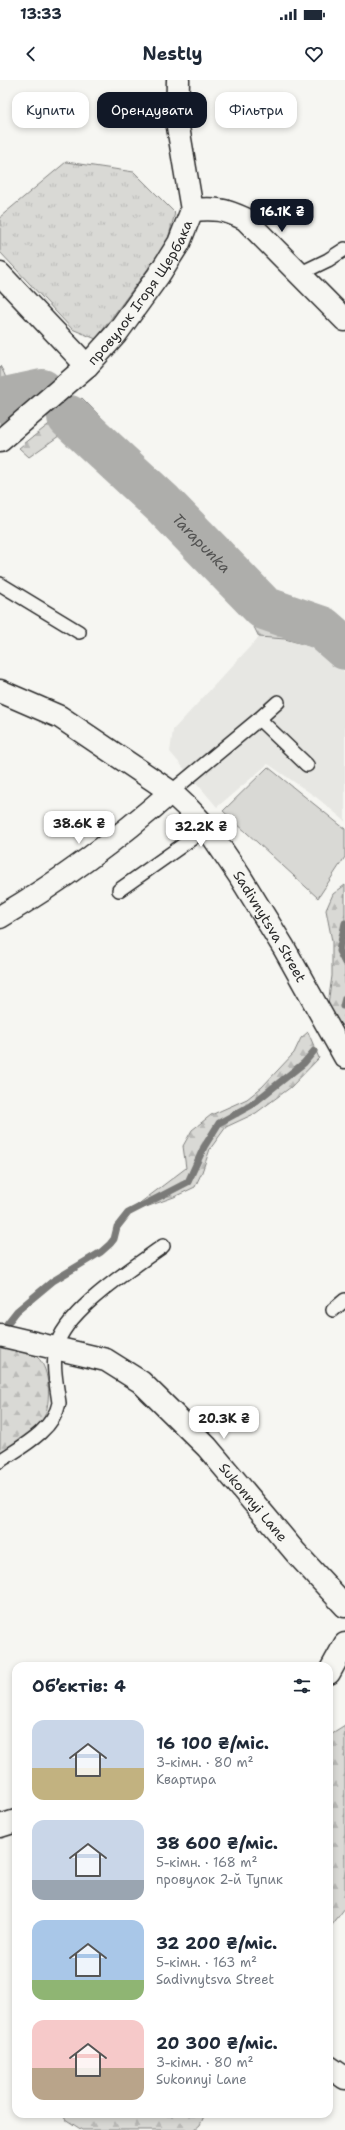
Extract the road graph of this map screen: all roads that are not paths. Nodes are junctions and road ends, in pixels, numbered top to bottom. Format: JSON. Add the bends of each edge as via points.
{"nodes":[{"id":1,"x":178,"y":80,"type":"edge"},
{"id":2,"x":192,"y":210,"type":"junction"},
{"id":3,"x":345,"y":249,"type":"edge"},
{"id":4,"x":0,"y":274,"type":"edge"},
{"id":5,"x":299,"y":274,"type":"junction"},
{"id":6,"x":345,"y":320,"type":"edge"},
{"id":7,"x":87,"y":366,"type":"junction"},
{"id":8,"x":0,"y":441,"type":"edge"},
{"id":9,"x":0,"y":584,"type":"edge"},
{"id":10,"x":79,"y":632,"type":"dead end"},
{"id":11,"x":0,"y":691,"type":"edge"},
{"id":12,"x":278,"y":702,"type":"dead end"},
{"id":13,"x":259,"y":719,"type":"junction"},
{"id":14,"x":307,"y":765,"type":"dead end"},
{"id":15,"x":171,"y":792,"type":"junction"},
{"id":16,"x":207,"y":828,"type":"junction"},
{"id":17,"x":119,"y":890,"type":"dead end"},
{"id":18,"x":0,"y":917,"type":"edge"},
{"id":19,"x":345,"y":1057,"type":"edge"},
{"id":20,"x":163,"y":1246,"type":"dead end"},
{"id":21,"x":345,"y":1300,"type":"edge"},
{"id":22,"x":333,"y":1310,"type":"dead end"},
{"id":23,"x":0,"y":1335,"type":"edge"},
{"id":24,"x":56,"y":1348,"type":"junction"},
{"id":25,"x":0,"y":1461,"type":"edge"},
{"id":26,"x":345,"y":1606,"type":"edge"},
{"id":27,"x":345,"y":1644,"type":"edge"},
{"id":28,"x":333,"y":1666,"type":"edge"},
{"id":29,"x":12,"y":1822,"type":"edge"},
{"id":30,"x":0,"y":1826,"type":"edge"},
{"id":31,"x":333,"y":2070,"type":"edge"},
{"id":32,"x":345,"y":2078,"type":"edge"}],
"edges":[{"from":1,"to":2,"type":"street","name":"провулок Ігоря Щербака","via":[[178,121]]},
{"from":2,"to":5,"type":"street","name":"провулок Ігоря Щербака","via":[[215,208],[245,219]]},
{"from":2,"to":7,"type":"street","name":"провулок Ігоря Щербака","via":[[178,243],[158,276],[116,334]]},
{"from":3,"to":5,"type":"lane"},
{"from":4,"to":7,"type":"street","name":"провулок Ігоря Щербака"},
{"from":5,"to":6,"type":"street","name":"провулок Ігоря Щербака"},
{"from":7,"to":8,"type":"street"},
{"from":9,"to":10,"type":"lane"},
{"from":11,"to":15,"type":"street","name":"Sadivnytsva Street","via":[[60,717]]},
{"from":12,"to":13,"type":"lane"},
{"from":13,"to":14,"type":"lane"},
{"from":13,"to":15,"type":"lane"},
{"from":15,"to":16,"type":"street","name":"Sadivnytsva Street"},
{"from":15,"to":18,"type":"street","via":[[130,828],[88,859]]},
{"from":16,"to":17,"type":"lane"},
{"from":16,"to":19,"type":"street","name":"Sadivnytsva Street","via":[[284,948]]},
{"from":20,"to":24,"type":"lane","via":[[82,1308],[67,1326]]},
{"from":21,"to":22,"type":"lane"},
{"from":23,"to":24,"type":"street","name":"Sukonnyi Lane"},
{"from":24,"to":25,"type":"lane","via":[[58,1411],[43,1429]]},
{"from":24,"to":26,"type":"street","name":"Sukonnyi Lane","via":[[106,1360],[141,1382],[207,1447],[296,1553]]},
{"from":27,"to":28,"type":"street"},
{"from":29,"to":30,"type":"street"},
{"from":31,"to":32,"type":"street"}]}
